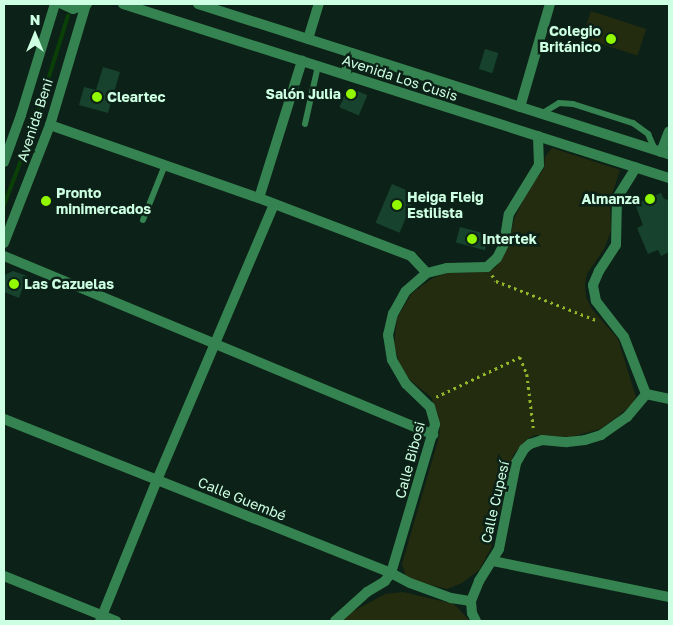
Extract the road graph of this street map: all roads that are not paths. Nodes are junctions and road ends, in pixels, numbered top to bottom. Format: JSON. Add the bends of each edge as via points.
{"nodes":[{"id":1,"x":55,"y":4,"type":"edge"},
{"id":2,"x":62,"y":4,"type":"edge"},
{"id":3,"x":86,"y":4,"type":"edge"},
{"id":4,"x":124,"y":4,"type":"edge"},
{"id":5,"x":198,"y":4,"type":"edge"},
{"id":6,"x":319,"y":4,"type":"edge"},
{"id":7,"x":550,"y":4,"type":"edge"},
{"id":8,"x":308,"y":39,"type":"junction"},
{"id":9,"x":352,"y":53,"type":"junction"},
{"id":10,"x":302,"y":61,"type":"junction"},
{"id":11,"x":318,"y":66,"type":"junction"},
{"id":12,"x":345,"y":74,"type":"junction"},
{"id":13,"x":520,"y":107,"type":"junction"},
{"id":14,"x":541,"y":114,"type":"junction"},
{"id":15,"x":305,"y":124,"type":"dead end"},
{"id":16,"x":50,"y":125,"type":"junction"},
{"id":17,"x":669,"y":132,"type":"edge"},
{"id":18,"x":538,"y":136,"type":"junction"},
{"id":19,"x":662,"y":152,"type":"edge"},
{"id":20,"x":4,"y":162,"type":"edge"},
{"id":21,"x":165,"y":165,"type":"junction"},
{"id":22,"x":636,"y":167,"type":"junction"},
{"id":23,"x":669,"y":178,"type":"edge"},
{"id":24,"x":258,"y":198,"type":"junction"},
{"id":25,"x":274,"y":205,"type":"junction"},
{"id":26,"x":143,"y":220,"type":"dead end"},
{"id":27,"x":4,"y":243,"type":"edge"},
{"id":28,"x":4,"y":256,"type":"edge"},
{"id":29,"x":427,"y":274,"type":"junction"},
{"id":30,"x":215,"y":343,"type":"junction"},
{"id":31,"x":646,"y":394,"type":"junction"},
{"id":32,"x":669,"y":399,"type":"edge"},
{"id":33,"x":4,"y":419,"type":"edge"},
{"id":34,"x":433,"y":435,"type":"junction"},
{"id":35,"x":157,"y":480,"type":"junction"},
{"id":36,"x":494,"y":561,"type":"junction"},
{"id":37,"x":391,"y":573,"type":"junction"},
{"id":38,"x":4,"y":576,"type":"edge"},
{"id":39,"x":669,"y":597,"type":"edge"},
{"id":40,"x":472,"y":601,"type":"junction"},
{"id":41,"x":101,"y":619,"type":"edge"},
{"id":42,"x":116,"y":621,"type":"edge"},
{"id":43,"x":334,"y":621,"type":"edge"},
{"id":44,"x":476,"y":621,"type":"edge"}],
"edges":[{"from":1,"to":20,"type":"street","name":"Avenida Beni"},
{"from":2,"to":3,"type":"street","via":[[73,9]]},
{"from":3,"to":16,"type":"street","name":"Avenida Beni"},
{"from":4,"to":10,"type":"street","name":"Avenida Los Cusis"},
{"from":5,"to":8,"type":"street","name":"Avenida Los Cusis"},
{"from":6,"to":8,"type":"street"},
{"from":7,"to":13,"type":"street"},
{"from":8,"to":9,"type":"street","name":"Avenida Los Cusis"},
{"from":9,"to":12,"type":"street"},
{"from":9,"to":13,"type":"street","name":"Avenida Los Cusis"},
{"from":10,"to":11,"type":"street","name":"Avenida Los Cusis"},
{"from":10,"to":24,"type":"street"},
{"from":11,"to":12,"type":"street","name":"Avenida Los Cusis"},
{"from":11,"to":15,"type":"lane"},
{"from":12,"to":18,"type":"street","name":"Avenida Los Cusis"},
{"from":13,"to":14,"type":"street","name":"Avenida Los Cusis"},
{"from":14,"to":19,"type":"street","name":"Avenida Los Cusis"},
{"from":14,"to":19,"type":"lane","via":[[559,104],[573,104],[633,123],[648,134]]},
{"from":16,"to":21,"type":"street"},
{"from":16,"to":27,"type":"street","name":"Avenida Beni"},
{"from":17,"to":19,"type":"street"},
{"from":18,"to":22,"type":"street","name":"Avenida Los Cusis"},
{"from":18,"to":29,"type":"street","name":"Calle Bibosi","via":[[539,165],[509,214],[501,252],[487,267],[447,268]]},
{"from":21,"to":24,"type":"street"},
{"from":21,"to":26,"type":"lane"},
{"from":22,"to":23,"type":"street","name":"Avenida Los Cusis"},
{"from":22,"to":31,"type":"street","via":[[617,198],[616,245],[593,285],[596,302],[624,337]]},
{"from":24,"to":25,"type":"street"},
{"from":25,"to":29,"type":"street","via":[[411,256]]},
{"from":25,"to":30,"type":"street"},
{"from":28,"to":30,"type":"street"},
{"from":29,"to":34,"type":"street","name":"Calle Bibosi","via":[[402,296],[388,335],[397,370],[406,384],[426,402],[435,418]]},
{"from":30,"to":34,"type":"street"},
{"from":30,"to":35,"type":"street"},
{"from":31,"to":32,"type":"street"},
{"from":31,"to":36,"type":"street","name":"Calle Cupesí","via":[[627,418],[601,435],[586,440],[542,440],[524,450],[516,463],[504,534]]},
{"from":33,"to":35,"type":"street","name":"Calle Guembé"},
{"from":34,"to":37,"type":"street","name":"Calle Bibosi"},
{"from":35,"to":37,"type":"street","name":"Calle Guembé"},
{"from":35,"to":41,"type":"street"},
{"from":36,"to":39,"type":"street"},
{"from":36,"to":40,"type":"street","name":"Calle Cupesí","via":[[479,581]]},
{"from":37,"to":40,"type":"street","name":"Calle Guembé","via":[[451,598]]},
{"from":37,"to":43,"type":"street"},
{"from":38,"to":41,"type":"street"},
{"from":40,"to":44,"type":"street"},
{"from":41,"to":42,"type":"street"}]}
